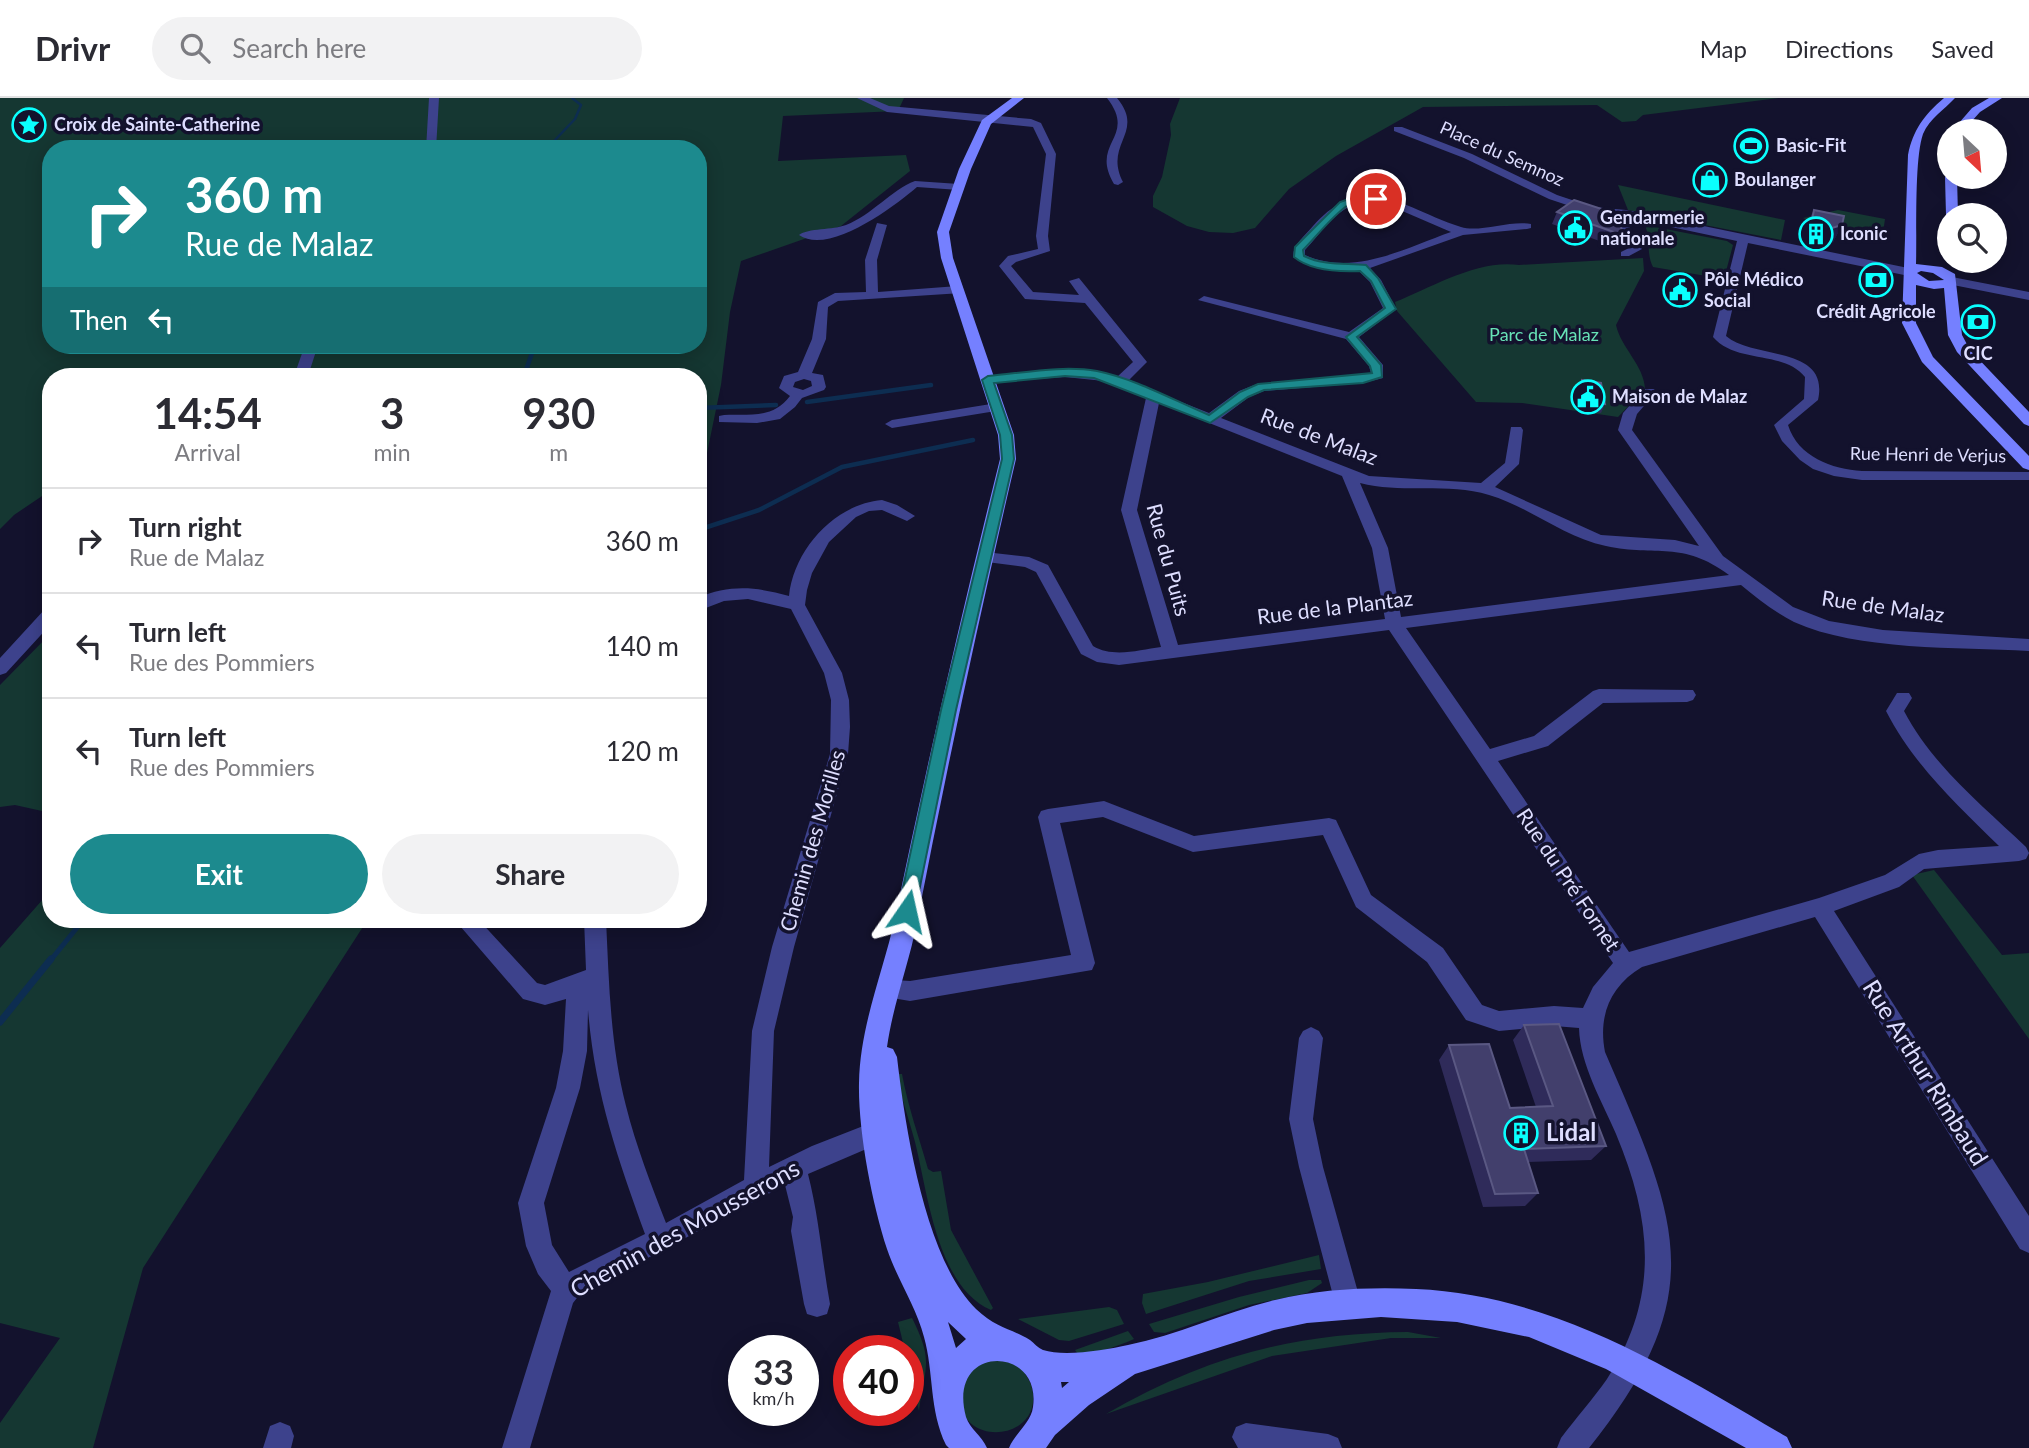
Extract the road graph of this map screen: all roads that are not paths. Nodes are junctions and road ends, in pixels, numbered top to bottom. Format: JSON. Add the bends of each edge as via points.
{"nodes":[{"id":1,"x":433,"y":98,"type":"edge"},
{"id":2,"x":862,"y":98,"type":"edge"},
{"id":3,"x":1019,"y":98,"type":"edge"},
{"id":4,"x":1112,"y":98,"type":"edge"},
{"id":5,"x":1950,"y":98,"type":"edge"},
{"id":6,"x":1988,"y":98,"type":"edge"},
{"id":7,"x":1997,"y":98,"type":"edge"},
{"id":8,"x":991,"y":118,"type":"junction"},
{"id":9,"x":1968,"y":119,"type":"edge"},
{"id":10,"x":1398,"y":129,"type":"dead end"},
{"id":11,"x":431,"y":140,"type":"edge"},
{"id":12,"x":925,"y":176,"type":"dead end"},
{"id":13,"x":1118,"y":182,"type":"dead end"},
{"id":14,"x":915,"y":184,"type":"junction"},
{"id":15,"x":959,"y":187,"type":"junction"},
{"id":16,"x":1592,"y":210,"type":"junction"},
{"id":17,"x":1619,"y":219,"type":"junction"},
{"id":18,"x":1657,"y":221,"type":"junction"},
{"id":19,"x":881,"y":225,"type":"dead end"},
{"id":20,"x":1527,"y":226,"type":"dead end"},
{"id":21,"x":1461,"y":232,"type":"junction"},
{"id":22,"x":805,"y":235,"type":"dead end"},
{"id":23,"x":1743,"y":239,"type":"junction"},
{"id":24,"x":1625,"y":254,"type":"dead end"},
{"id":25,"x":1362,"y":267,"type":"junction"},
{"id":26,"x":1910,"y":273,"type":"junction"},
{"id":27,"x":1951,"y":273,"type":"edge"},
{"id":28,"x":1950,"y":280,"type":"junction"},
{"id":29,"x":1075,"y":281,"type":"dead end"},
{"id":30,"x":958,"y":290,"type":"junction"},
{"id":31,"x":872,"y":296,"type":"junction"},
{"id":32,"x":2029,"y":296,"type":"edge"},
{"id":33,"x":1088,"y":299,"type":"junction"},
{"id":34,"x":1204,"y":300,"type":"dead end"},
{"id":35,"x":1351,"y":337,"type":"junction"},
{"id":36,"x":988,"y":380,"type":"junction"},
{"id":37,"x":1120,"y":382,"type":"junction"},
{"id":38,"x":1649,"y":392,"type":"dead end"},
{"id":39,"x":1153,"y":396,"type":"junction"},
{"id":40,"x":997,"y":407,"type":"junction"},
{"id":41,"x":724,"y":419,"type":"dead end"},
{"id":42,"x":1210,"y":419,"type":"junction"},
{"id":43,"x":2029,"y":421,"type":"edge"},
{"id":44,"x":892,"y":424,"type":"dead end"},
{"id":45,"x":1516,"y":430,"type":"dead end"},
{"id":46,"x":2029,"y":465,"type":"edge"},
{"id":47,"x":1349,"y":474,"type":"junction"},
{"id":48,"x":2029,"y":476,"type":"edge"},
{"id":49,"x":1484,"y":489,"type":"junction"},
{"id":50,"x":907,"y":516,"type":"dead end"},
{"id":51,"x":1716,"y":556,"type":"junction"},
{"id":52,"x":985,"y":558,"type":"junction"},
{"id":53,"x":1742,"y":579,"type":"junction"},
{"id":54,"x":707,"y":601,"type":"edge"},
{"id":55,"x":797,"y":605,"type":"junction"},
{"id":56,"x":42,"y":623,"type":"edge"},
{"id":57,"x":1394,"y":624,"type":"junction"},
{"id":58,"x":2029,"y":645,"type":"edge"},
{"id":59,"x":1171,"y":652,"type":"junction"},
{"id":60,"x":0,"y":670,"type":"edge"},
{"id":61,"x":1687,"y":695,"type":"dead end"},
{"id":62,"x":1903,"y":698,"type":"dead end"},
{"id":63,"x":1485,"y":758,"type":"junction"},
{"id":64,"x":2024,"y":853,"type":"edge"},
{"id":65,"x":1820,"y":907,"type":"junction"},
{"id":66,"x":473,"y":928,"type":"edge"},
{"id":67,"x":593,"y":928,"type":"edge"},
{"id":68,"x":1626,"y":965,"type":"junction"},
{"id":69,"x":894,"y":979,"type":"junction"},
{"id":70,"x":587,"y":980,"type":"junction"},
{"id":71,"x":1590,"y":1019,"type":"junction"},
{"id":72,"x":1311,"y":1038,"type":"dead end"},
{"id":73,"x":883,"y":1122,"type":"junction"},
{"id":74,"x":794,"y":1169,"type":"junction"},
{"id":75,"x":756,"y":1187,"type":"junction"},
{"id":76,"x":660,"y":1240,"type":"junction"},
{"id":77,"x":2029,"y":1240,"type":"edge"},
{"id":78,"x":567,"y":1290,"type":"junction"},
{"id":79,"x":1348,"y":1303,"type":"junction"},
{"id":80,"x":817,"y":1304,"type":"dead end"},
{"id":81,"x":999,"y":1344,"type":"junction"},
{"id":82,"x":1127,"y":1363,"type":"junction"},
{"id":83,"x":1038,"y":1365,"type":"junction"},
{"id":84,"x":1630,"y":1365,"type":"junction"},
{"id":85,"x":948,"y":1393,"type":"junction"},
{"id":86,"x":1045,"y":1424,"type":"junction"},
{"id":87,"x":1246,"y":1437,"type":"dead end"},
{"id":88,"x":962,"y":1442,"type":"edge"},
{"id":89,"x":516,"y":1448,"type":"edge"},
{"id":90,"x":1025,"y":1448,"type":"edge"},
{"id":91,"x":1328,"y":1448,"type":"edge"},
{"id":92,"x":1572,"y":1448,"type":"edge"},
{"id":93,"x":1776,"y":1448,"type":"edge"}],
"edges":[{"from":1,"to":11,"type":"street"},
{"from":2,"to":8,"type":"street","via":[[887,109]]},
{"from":3,"to":8,"type":"street"},
{"from":4,"to":13,"type":"street","via":[[1126,117],[1110,159]]},
{"from":5,"to":26,"type":"street","via":[[1931,114],[1918,134]]},
{"from":6,"to":7,"type":"street"},
{"from":7,"to":9,"type":"street"},
{"from":8,"to":15,"type":"street"},
{"from":8,"to":33,"type":"street","via":[[1037,125],[1051,154],[1044,251],[1012,259],[1005,266],[1029,296]]},
{"from":10,"to":16,"type":"street","name":"Place du Semnoz"},
{"from":12,"to":14,"type":"street"},
{"from":14,"to":15,"type":"street"},
{"from":14,"to":22,"type":"street","via":[[858,226]]},
{"from":15,"to":30,"type":"street","via":[[943,232]]},
{"from":16,"to":17,"type":"street"},
{"from":16,"to":18,"type":"street"},
{"from":17,"to":18,"type":"street"},
{"from":17,"to":24,"type":"street","via":[[1636,250]]},
{"from":18,"to":23,"type":"street"},
{"from":19,"to":31,"type":"street","via":[[871,260]]},
{"from":20,"to":21,"type":"street"},
{"from":21,"to":25,"type":"street"},
{"from":21,"to":25,"type":"street","via":[[1376,199],[1357,198],[1344,204],[1298,250],[1299,257],[1312,263],[1342,269]]},
{"from":23,"to":26,"type":"street"},
{"from":23,"to":48,"type":"street","name":"Rue Henri de Verjus","via":[[1719,337],[1738,350],[1796,363],[1813,375],[1810,401],[1781,425],[1812,462],[1826,470],[1856,475]]},
{"from":25,"to":35,"type":"street","via":[[1375,280],[1390,309]]},
{"from":26,"to":28,"type":"street","via":[[1931,285]]},
{"from":26,"to":46,"type":"street","via":[[1909,323],[1927,359]]},
{"from":27,"to":28,"type":"street"},
{"from":28,"to":32,"type":"street"},
{"from":28,"to":43,"type":"street","via":[[1955,335],[1964,352]]},
{"from":29,"to":33,"type":"street"},
{"from":30,"to":31,"type":"street"},
{"from":30,"to":36,"type":"street"},
{"from":31,"to":41,"type":"street","via":[[835,298],[822,305],[819,339],[804,375],[785,384],[798,394],[788,410],[767,419]]},
{"from":33,"to":37,"type":"street","via":[[1140,362]]},
{"from":34,"to":35,"type":"street"},
{"from":35,"to":42,"type":"street","via":[[1376,365],[1378,375],[1262,387]]},
{"from":36,"to":37,"type":"street","name":"Rue de Malaz","via":[[1073,373]]},
{"from":36,"to":40,"type":"street"},
{"from":37,"to":39,"type":"street","name":"Rue de Malaz"},
{"from":38,"to":51,"type":"street","via":[[1630,413],[1625,430]]},
{"from":39,"to":42,"type":"street","name":"Rue de Malaz"},
{"from":39,"to":59,"type":"street","name":"Rue du Puits","via":[[1129,510]]},
{"from":40,"to":44,"type":"street"},
{"from":40,"to":52,"type":"street","via":[[1008,459]]},
{"from":42,"to":47,"type":"street","name":"Rue de Malaz"},
{"from":45,"to":49,"type":"street","via":[[1512,464]]},
{"from":47,"to":49,"type":"street","name":"Rue de Malaz","via":[[1395,486]]},
{"from":47,"to":57,"type":"street","name":"Rue du Pré Fornet","via":[[1380,548]]},
{"from":49,"to":51,"type":"street","name":"Rue de Malaz","via":[[1596,539],[1685,546]]},
{"from":50,"to":55,"type":"street","via":[[880,504],[834,526],[805,565]]},
{"from":51,"to":53,"type":"street","name":"Rue de Malaz"},
{"from":52,"to":59,"type":"street","name":"Rue de la Plantaz","via":[[1029,562],[1042,569],[1082,644],[1097,656],[1119,659]]},
{"from":52,"to":69,"type":"street","via":[[948,710]]},
{"from":53,"to":57,"type":"street","name":"Rue de la Plantaz"},
{"from":53,"to":58,"type":"street","name":"Rue de Malaz","via":[[1801,618],[1838,628]]},
{"from":54,"to":55,"type":"street","via":[[743,592]]},
{"from":55,"to":75,"type":"street","name":"Chemin des Morilles","via":[[832,673],[841,727],[839,754],[763,1031]]},
{"from":56,"to":60,"type":"street"},
{"from":57,"to":59,"type":"street","name":"Rue de la Plantaz"},
{"from":57,"to":63,"type":"street","name":"Rue du Pré Fornet"},
{"from":61,"to":63,"type":"street","via":[[1599,696],[1541,741]]},
{"from":62,"to":64,"type":"street","via":[[1895,711],[1899,722],[1937,769]]},
{"from":63,"to":68,"type":"street","name":"Rue du Pré Fornet"},
{"from":64,"to":65,"type":"street","via":[[1919,862],[1892,880]]},
{"from":65,"to":68,"type":"street"},
{"from":65,"to":77,"type":"street","name":"Rue Arthur Rimbaud"},
{"from":66,"to":70,"type":"street","via":[[531,992],[545,995]]},
{"from":67,"to":70,"type":"street"},
{"from":68,"to":71,"type":"street","name":"Rue du Pré Fornet","via":[[1603,988]]},
{"from":69,"to":71,"type":"street","via":[[909,991],[1084,963],[1048,817],[1104,809],[1194,844],[1329,826],[1363,901],[1435,955],[1474,1013],[1499,1021],[1555,1016]]},
{"from":69,"to":73,"type":"street","via":[[885,995],[875,1044],[872,1084]]},
{"from":70,"to":76,"type":"street","via":[[619,1130]]},
{"from":70,"to":78,"type":"street","via":[[568,1088],[531,1203],[547,1265]]},
{"from":71,"to":84,"type":"street","name":"Rue du Pré Fornet","via":[[1593,1052],[1637,1160],[1655,1224],[1658,1291]]},
{"from":72,"to":79,"type":"street","via":[[1301,1119]]},
{"from":73,"to":74,"type":"street","name":"Chemin des Mousserons"},
{"from":73,"to":81,"type":"street","via":[[901,1154],[936,1273],[958,1311]]},
{"from":73,"to":85,"type":"street","via":[[880,1161],[901,1248],[939,1336]]},
{"from":74,"to":75,"type":"street","name":"Chemin des Mousserons"},
{"from":74,"to":80,"type":"street","via":[[806,1217],[804,1231]]},
{"from":75,"to":76,"type":"street","name":"Chemin des Mousserons"},
{"from":76,"to":78,"type":"street","name":"Chemin des Mousserons"},
{"from":78,"to":89,"type":"street","name":"Chemin des Mousserons"},
{"from":79,"to":82,"type":"street","via":[[1276,1315]]},
{"from":79,"to":84,"type":"street","via":[[1450,1307],[1510,1318],[1560,1333]]},
{"from":81,"to":83,"type":"street","via":[[1021,1350]]},
{"from":81,"to":85,"type":"street","via":[[966,1357]]},
{"from":82,"to":83,"type":"street","via":[[1070,1369]]},
{"from":82,"to":86,"type":"street","via":[[1078,1394]]},
{"from":83,"to":86,"type":"street","via":[[1047,1383]]},
{"from":84,"to":92,"type":"street","name":"Rue du Pré Fornet"},
{"from":84,"to":93,"type":"street"},
{"from":85,"to":88,"type":"street","via":[[949,1411]]},
{"from":86,"to":90,"type":"street"},
{"from":87,"to":91,"type":"street"}]}
